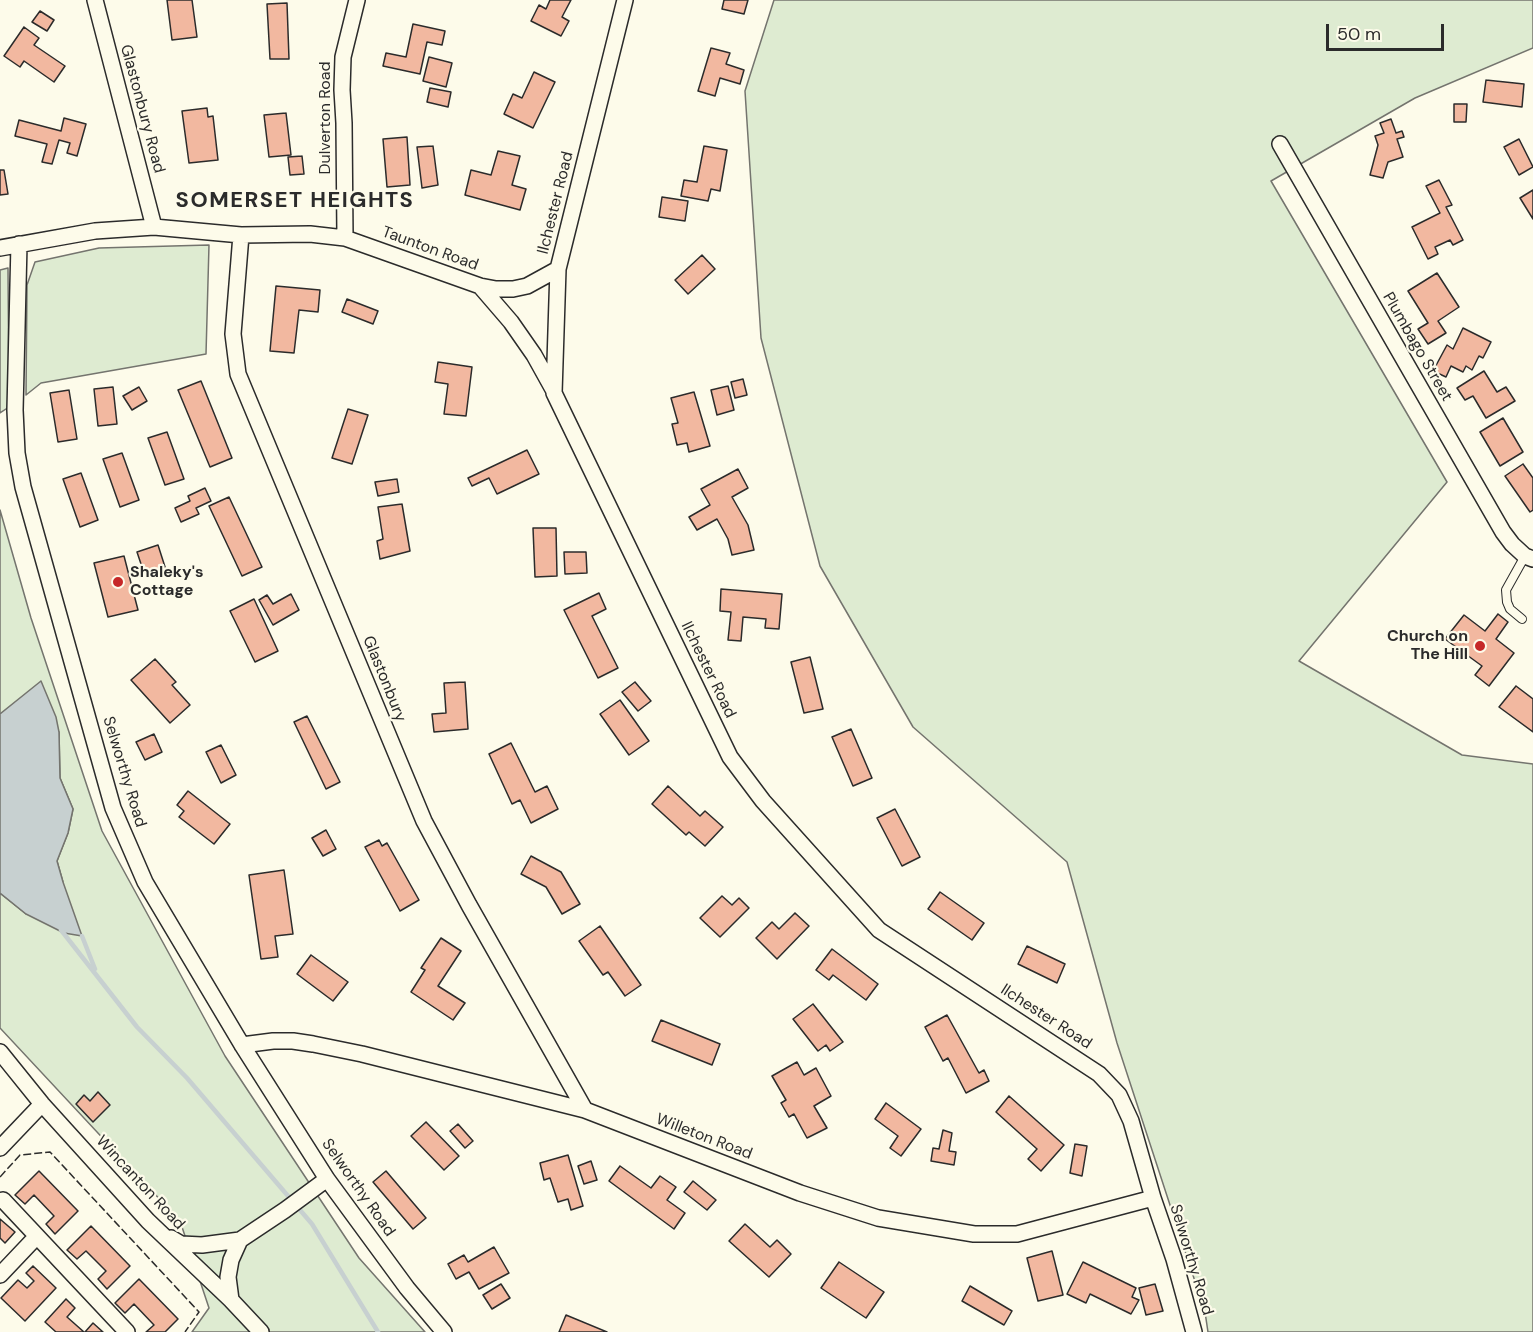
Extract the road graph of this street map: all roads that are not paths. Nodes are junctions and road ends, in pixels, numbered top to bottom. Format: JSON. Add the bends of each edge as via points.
{"nodes":[{"id":1,"x":95,"y":0,"type":"edge"},
{"id":2,"x":357,"y":0,"type":"edge"},
{"id":3,"x":625,"y":0,"type":"edge"},
{"id":4,"x":1280,"y":144,"type":"dead end"},
{"id":5,"x":154,"y":227,"type":"junction"},
{"id":6,"x":241,"y":235,"type":"junction"},
{"id":7,"x":345,"y":238,"type":"junction"},
{"id":8,"x":19,"y":244,"type":"junction"},
{"id":9,"x":0,"y":248,"type":"edge"},
{"id":10,"x":558,"y":269,"type":"junction"},
{"id":11,"x":480,"y":286,"type":"junction"},
{"id":12,"x":555,"y":393,"type":"junction"},
{"id":13,"x":1529,"y":557,"type":"edge"},
{"id":14,"x":1522,"y":619,"type":"dead end"},
{"id":15,"x":242,"y":1045,"type":"junction"},
{"id":16,"x":0,"y":1052,"type":"edge"},
{"id":17,"x":42,"y":1104,"type":"junction"},
{"id":18,"x":585,"y":1110,"type":"junction"},
{"id":19,"x":0,"y":1148,"type":"edge"},
{"id":20,"x":327,"y":1179,"type":"junction"},
{"id":21,"x":1153,"y":1198,"type":"junction"},
{"id":22,"x":3,"y":1200,"type":"dead end"},
{"id":23,"x":162,"y":1234,"type":"junction"},
{"id":24,"x":37,"y":1236,"type":"junction"},
{"id":25,"x":240,"y":1240,"type":"junction"},
{"id":26,"x":0,"y":1275,"type":"edge"},
{"id":27,"x":231,"y":1300,"type":"junction"},
{"id":28,"x":124,"y":1331,"type":"edge"},
{"id":29,"x":261,"y":1332,"type":"edge"},
{"id":30,"x":444,"y":1332,"type":"edge"},
{"id":31,"x":1194,"y":1332,"type":"edge"}],
"edges":[{"from":1,"to":5,"type":"street","name":"Glastonbury Road"},
{"from":2,"to":7,"type":"street","name":"Dulverton Road","via":[[343,57]]},
{"from":3,"to":10,"type":"street","name":"Ilchester Road"},
{"from":4,"to":13,"type":"street","name":"Plumbago Street","via":[[1503,532]]},
{"from":5,"to":6,"type":"street","name":"Taunton Road"},
{"from":5,"to":8,"type":"street","name":"Taunton Road","via":[[95,231]]},
{"from":6,"to":7,"type":"street","name":"Taunton Road"},
{"from":6,"to":18,"type":"street","name":"Glastonbury","via":[[233,334],[238,374],[424,821]]},
{"from":7,"to":11,"type":"street","name":"Taunton Road"},
{"from":8,"to":9,"type":"street","name":"Taunton Road"},
{"from":8,"to":15,"type":"street","name":"Selworthy Road","via":[[15,411],[17,453],[26,498],[113,808],[145,882]]},
{"from":10,"to":11,"type":"street","name":"Taunton Road","via":[[527,286]]},
{"from":10,"to":12,"type":"street","name":"Ilchester Road"},
{"from":11,"to":12,"type":"street","via":[[511,322]]},
{"from":12,"to":21,"type":"street","name":"Ilchester Road","via":[[730,757],[763,801],[879,930],[1099,1074],[1119,1095],[1131,1121]]},
{"from":13,"to":14,"type":"lane","via":[[1506,590],[1510,609]]},
{"from":15,"to":18,"type":"street","name":"Willeton Road","via":[[273,1041],[314,1044]]},
{"from":15,"to":20,"type":"street","name":"Selworthy Road"},
{"from":16,"to":17,"type":"street","name":"Wincanton Road"},
{"from":17,"to":19,"type":"street"},
{"from":17,"to":23,"type":"street","name":"Wincanton Road"},
{"from":18,"to":21,"type":"street","name":"Willeton Road","via":[[800,1193],[878,1218],[974,1234],[1017,1234]]},
{"from":20,"to":25,"type":"street"},
{"from":20,"to":30,"type":"street","name":"Selworthy Road"},
{"from":21,"to":31,"type":"street","name":"Selworthy Road"},
{"from":22,"to":24,"type":"street"},
{"from":23,"to":25,"type":"street","via":[[181,1244]]},
{"from":23,"to":27,"type":"street","name":"Wincanton Road"},
{"from":24,"to":26,"type":"street"},
{"from":24,"to":28,"type":"street"},
{"from":25,"to":27,"type":"street","via":[[228,1277]]},
{"from":27,"to":29,"type":"street","name":"Wincanton Road"}]}
